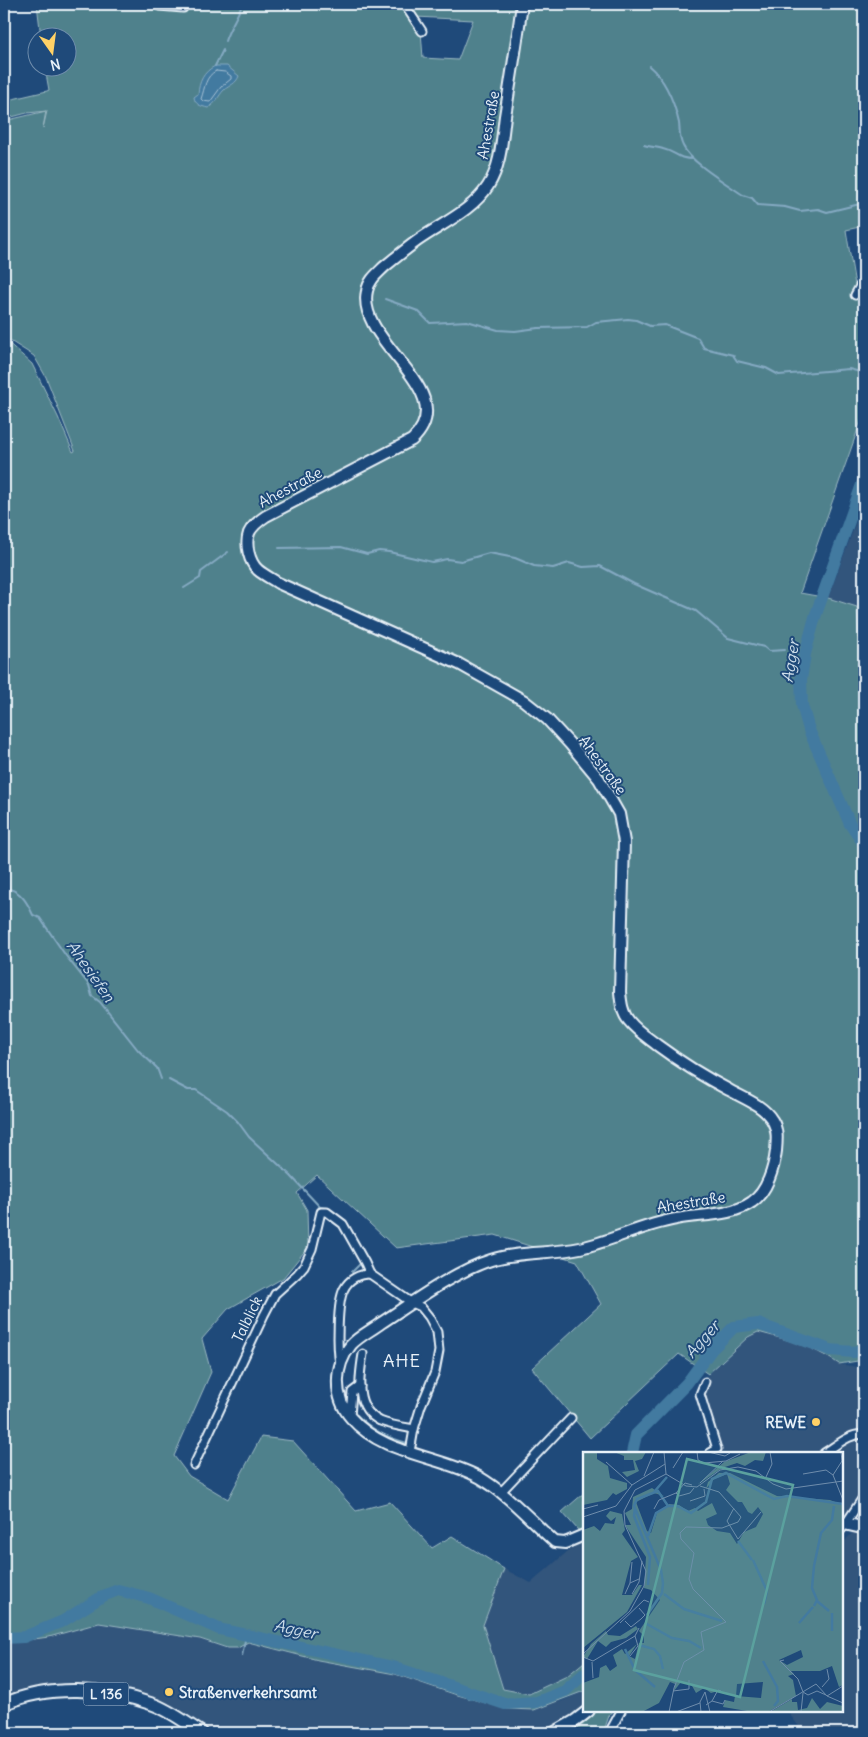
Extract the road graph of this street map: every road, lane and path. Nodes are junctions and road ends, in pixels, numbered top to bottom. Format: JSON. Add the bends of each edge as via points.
{"nodes":[{"id":1,"x":184,"y":4,"type":"edge"},
{"id":2,"x":404,"y":4,"type":"edge"},
{"id":3,"x":522,"y":4,"type":"edge"},
{"id":4,"x":159,"y":6,"type":"dead end"},
{"id":5,"x":422,"y":31,"type":"dead end"},
{"id":6,"x":864,"y":279,"type":"edge"},
{"id":7,"x":855,"y":295,"type":"dead end"},
{"id":8,"x":370,"y":1274,"type":"junction"},
{"id":9,"x":412,"y":1303,"type":"junction"},
{"id":10,"x":364,"y":1354,"type":"dead end"},
{"id":11,"x":341,"y":1365,"type":"junction"},
{"id":12,"x":705,"y":1382,"type":"dead end"},
{"id":13,"x":360,"y":1386,"type":"junction"},
{"id":14,"x":350,"y":1416,"type":"junction"},
{"id":15,"x":571,"y":1418,"type":"dead end"},
{"id":16,"x":414,"y":1429,"type":"junction"},
{"id":17,"x":863,"y":1433,"type":"edge"},
{"id":18,"x":410,"y":1452,"type":"junction"},
{"id":19,"x":712,"y":1452,"type":"edge"},
{"id":20,"x":826,"y":1452,"type":"edge"},
{"id":21,"x":194,"y":1466,"type":"dead end"},
{"id":22,"x":501,"y":1492,"type":"junction"},
{"id":23,"x":864,"y":1496,"type":"edge"},
{"id":24,"x":843,"y":1526,"type":"edge"},
{"id":25,"x":864,"y":1528,"type":"edge"},
{"id":26,"x":583,"y":1535,"type":"edge"},
{"id":27,"x":4,"y":1704,"type":"edge"},
{"id":28,"x":587,"y":1712,"type":"edge"},
{"id":29,"x":620,"y":1712,"type":"edge"},
{"id":30,"x":202,"y":1733,"type":"edge"},
{"id":31,"x":554,"y":1733,"type":"edge"},
{"id":32,"x":608,"y":1733,"type":"edge"}],
"edges":[{"from":1,"to":4,"type":"street","via":[[183,8]]},
{"from":2,"to":5,"type":"street"},
{"from":3,"to":9,"type":"main road","name":"Ahestraße","via":[[499,157],[489,184],[477,201],[392,260],[372,278],[367,291],[372,320],[410,373],[426,402],[425,421],[419,434],[266,516],[249,532],[248,549],[257,570],[278,583],[459,664],[523,700],[547,719],[570,744],[599,779],[618,814],[624,842],[620,992],[628,1021],[701,1075],[759,1106],[772,1119],[777,1134],[776,1151],[773,1170],[764,1188],[754,1201],[743,1207],[649,1224],[578,1248],[488,1260]]},
{"from":6,"to":7,"type":"street"},
{"from":8,"to":9,"type":"street","name":"Talblick"},
{"from":8,"to":11,"type":"street","via":[[360,1274],[343,1290],[338,1329]]},
{"from":8,"to":21,"type":"street","name":"Talblick","via":[[343,1224],[327,1212],[321,1212],[312,1249],[297,1274],[271,1301]]},
{"from":9,"to":11,"type":"main road","name":"Ahestraße","via":[[353,1343]]},
{"from":9,"to":16,"type":"street","name":"Talblick","via":[[421,1307],[438,1332],[439,1352]]},
{"from":10,"to":13,"type":"street"},
{"from":11,"to":14,"type":"main road","name":"Ahestraße","via":[[340,1400]]},
{"from":12,"to":19,"type":"street","via":[[700,1394],[717,1449]]},
{"from":13,"to":14,"type":"street","via":[[352,1392]]},
{"from":13,"to":16,"type":"street","via":[[361,1401],[370,1415]]},
{"from":14,"to":18,"type":"main road","name":"Ahestraße","via":[[383,1442]]},
{"from":15,"to":22,"type":"street"},
{"from":16,"to":18,"type":"street","name":"Talblick"},
{"from":17,"to":20,"type":"street"},
{"from":18,"to":22,"type":"main road","name":"Ahestraße","via":[[451,1465]]},
{"from":22,"to":26,"type":"main road","name":"Ahestraße","via":[[555,1542],[565,1543]]},
{"from":23,"to":24,"type":"street"},
{"from":24,"to":25,"type":"main road"},
{"from":27,"to":30,"type":"main road","number":"L 136","via":[[41,1693],[84,1691],[112,1694],[152,1704]]},
{"from":28,"to":31,"type":"main road"},
{"from":29,"to":32,"type":"street"}]}
